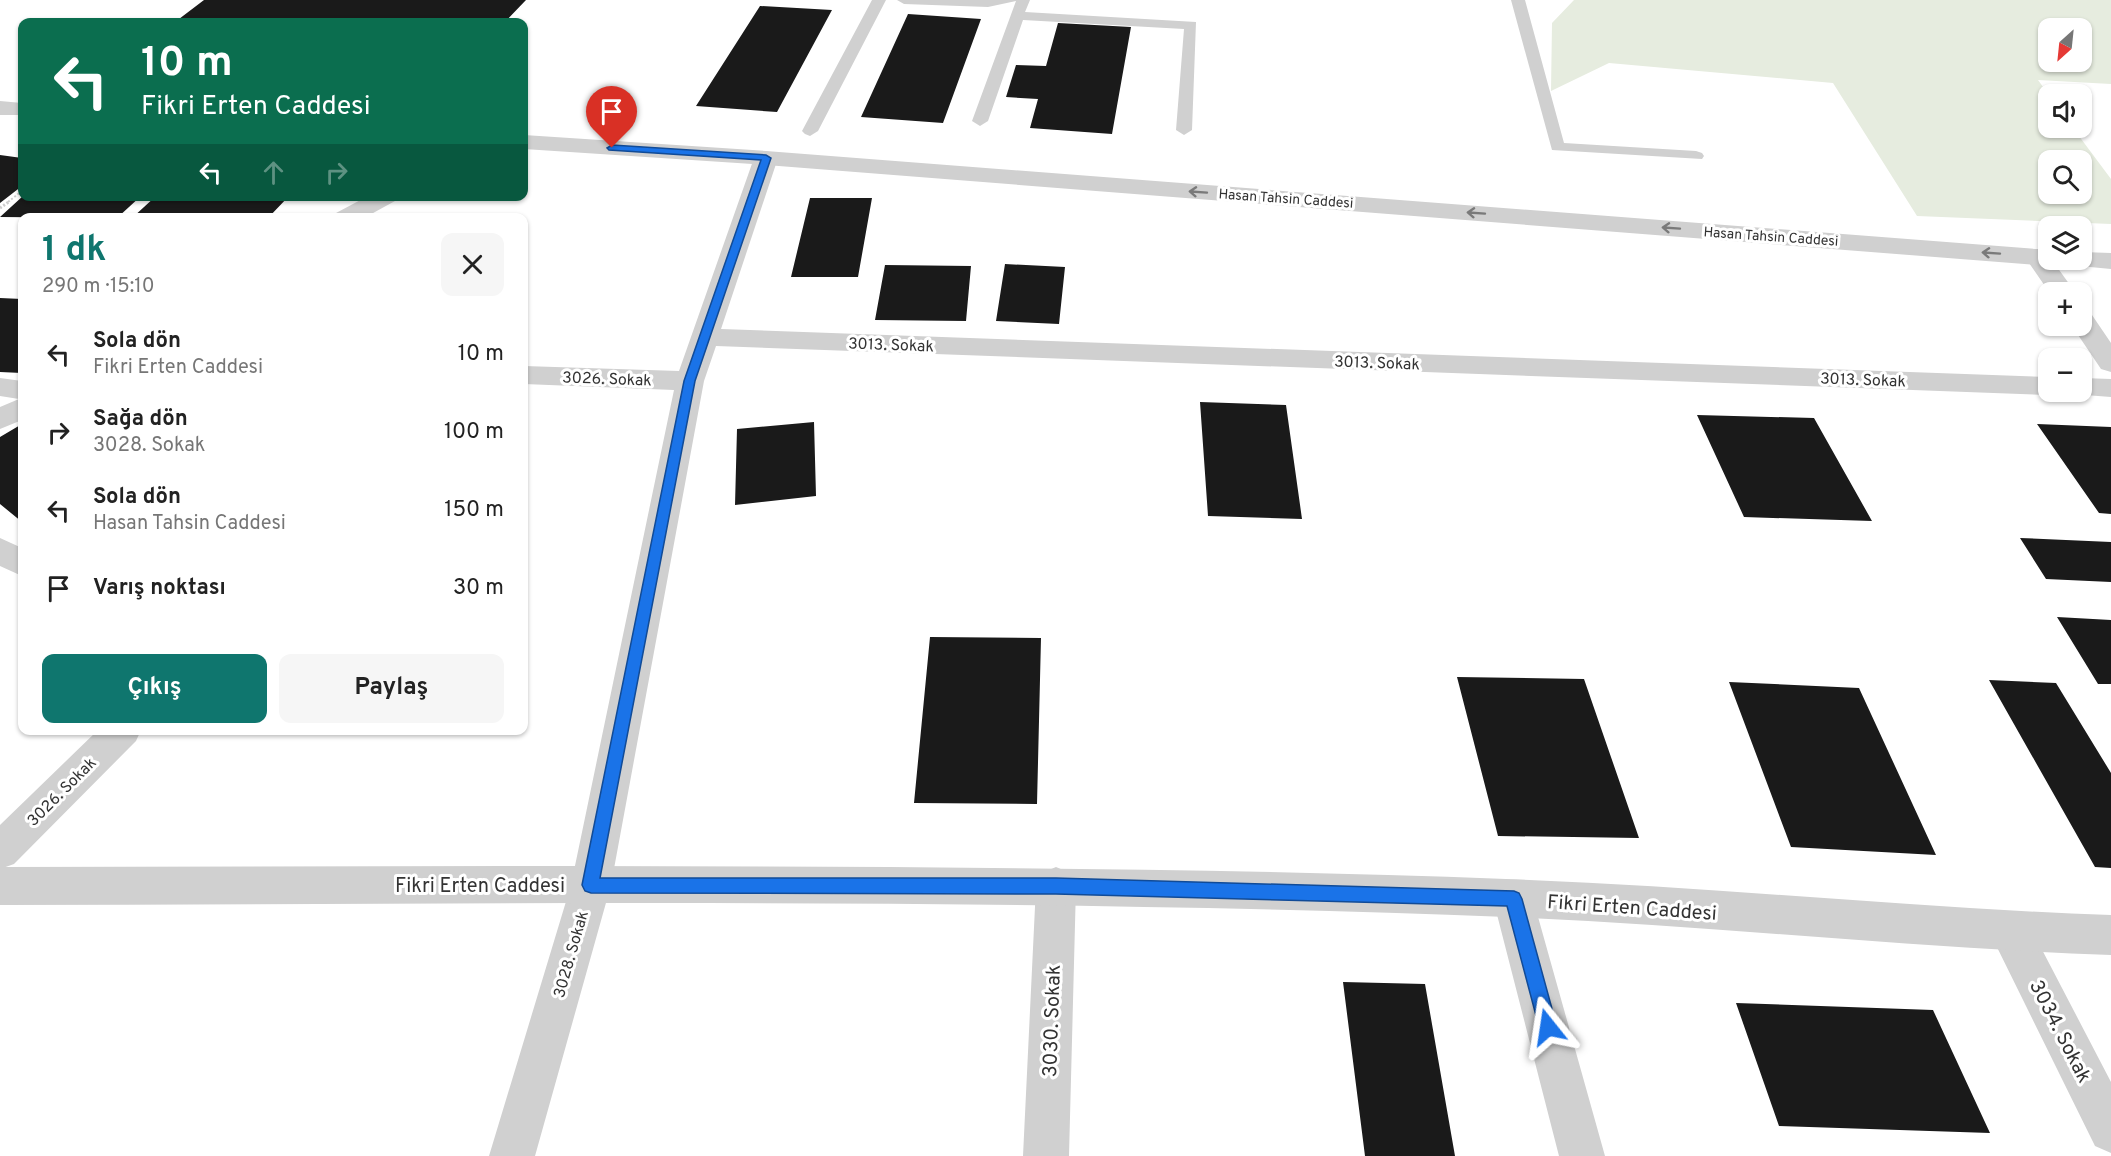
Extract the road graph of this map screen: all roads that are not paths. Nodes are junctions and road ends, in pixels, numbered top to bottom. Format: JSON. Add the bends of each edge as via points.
{"nodes":[{"id":1,"x":879,"y":0,"type":"edge"},
{"id":2,"x":904,"y":0,"type":"edge"},
{"id":3,"x":1010,"y":0,"type":"edge"},
{"id":4,"x":1023,"y":0,"type":"edge"},
{"id":5,"x":1518,"y":0,"type":"edge"},
{"id":6,"x":1018,"y":16,"type":"junction"},
{"id":7,"x":0,"y":108,"type":"edge"},
{"id":8,"x":18,"y":109,"type":"edge"},
{"id":9,"x":980,"y":122,"type":"dead end"},
{"id":10,"x":1184,"y":130,"type":"dead end"},
{"id":11,"x":810,"y":131,"type":"dead end"},
{"id":12,"x":528,"y":142,"type":"edge"},
{"id":13,"x":1696,"y":156,"type":"dead end"},
{"id":14,"x":766,"y":158,"type":"junction"},
{"id":15,"x":377,"y":201,"type":"edge"},
{"id":16,"x":355,"y":213,"type":"edge"},
{"id":17,"x":2038,"y":257,"type":"edge"},
{"id":18,"x":2092,"y":260,"type":"edge"},
{"id":19,"x":2111,"y":261,"type":"edge"},
{"id":20,"x":2092,"y":335,"type":"edge"},
{"id":21,"x":705,"y":337,"type":"junction"},
{"id":22,"x":2111,"y":363,"type":"edge"},
{"id":23,"x":528,"y":375,"type":"edge"},
{"id":24,"x":690,"y":381,"type":"junction"},
{"id":25,"x":2038,"y":386,"type":"edge"},
{"id":26,"x":0,"y":387,"type":"edge"},
{"id":27,"x":2092,"y":387,"type":"edge"},
{"id":28,"x":2111,"y":388,"type":"edge"},
{"id":29,"x":18,"y":389,"type":"edge"},
{"id":30,"x":18,"y":410,"type":"edge"},
{"id":31,"x":0,"y":419,"type":"edge"},
{"id":32,"x":0,"y":550,"type":"edge"},
{"id":33,"x":18,"y":561,"type":"edge"},
{"id":34,"x":118,"y":735,"type":"edge"},
{"id":35,"x":0,"y":851,"type":"edge"},
{"id":36,"x":591,"y":885,"type":"junction"},
{"id":37,"x":0,"y":886,"type":"edge"},
{"id":38,"x":1056,"y":886,"type":"junction"},
{"id":39,"x":1514,"y":899,"type":"junction"},
{"id":40,"x":2011,"y":933,"type":"junction"},
{"id":41,"x":2111,"y":935,"type":"edge"},
{"id":42,"x":2111,"y":1130,"type":"edge"},
{"id":43,"x":512,"y":1156,"type":"edge"},
{"id":44,"x":1046,"y":1156,"type":"edge"},
{"id":45,"x":1582,"y":1156,"type":"edge"}],
"edges":[{"from":1,"to":11,"type":"lane"},
{"from":2,"to":3,"type":"lane"},
{"from":4,"to":6,"type":"lane"},
{"from":5,"to":13,"type":"lane","via":[[1557,147]]},
{"from":6,"to":9,"type":"lane"},
{"from":6,"to":10,"type":"lane","via":[[1191,25]]},
{"from":7,"to":8,"type":"street"},
{"from":12,"to":14,"type":"street","name":"Hasan Tahsin Caddesi"},
{"from":17,"to":14,"type":"street","name":"Hasan Tahsin Caddesi","one_way":true},
{"from":14,"to":21,"type":"street","name":"3028. Sokak"},
{"from":15,"to":16,"type":"street"},
{"from":18,"to":19,"type":"street"},
{"from":20,"to":22,"type":"street"},
{"from":21,"to":24,"type":"street","name":"3028. Sokak"},
{"from":21,"to":25,"type":"street","name":"3013. Sokak"},
{"from":23,"to":24,"type":"street","name":"3026. Sokak"},
{"from":24,"to":36,"type":"street","name":"3028. Sokak"},
{"from":26,"to":29,"type":"street"},
{"from":27,"to":28,"type":"street"},
{"from":30,"to":31,"type":"street"},
{"from":32,"to":33,"type":"street"},
{"from":34,"to":35,"type":"street","name":"3026. Sokak"},
{"from":36,"to":37,"type":"street","name":"Fikri Erten Caddesi"},
{"from":36,"to":38,"type":"street","name":"Fikri Erten Caddesi"},
{"from":36,"to":43,"type":"street","name":"3028. Sokak"},
{"from":38,"to":39,"type":"street","name":"Fikri Erten Caddesi"},
{"from":38,"to":44,"type":"street","name":"3030. Sokak"},
{"from":39,"to":40,"type":"street","name":"Fikri Erten Caddesi"},
{"from":39,"to":45,"type":"street"},
{"from":40,"to":41,"type":"street","name":"Fikri Erten Caddesi"},
{"from":40,"to":42,"type":"street","name":"3034. Sokak"}]}
